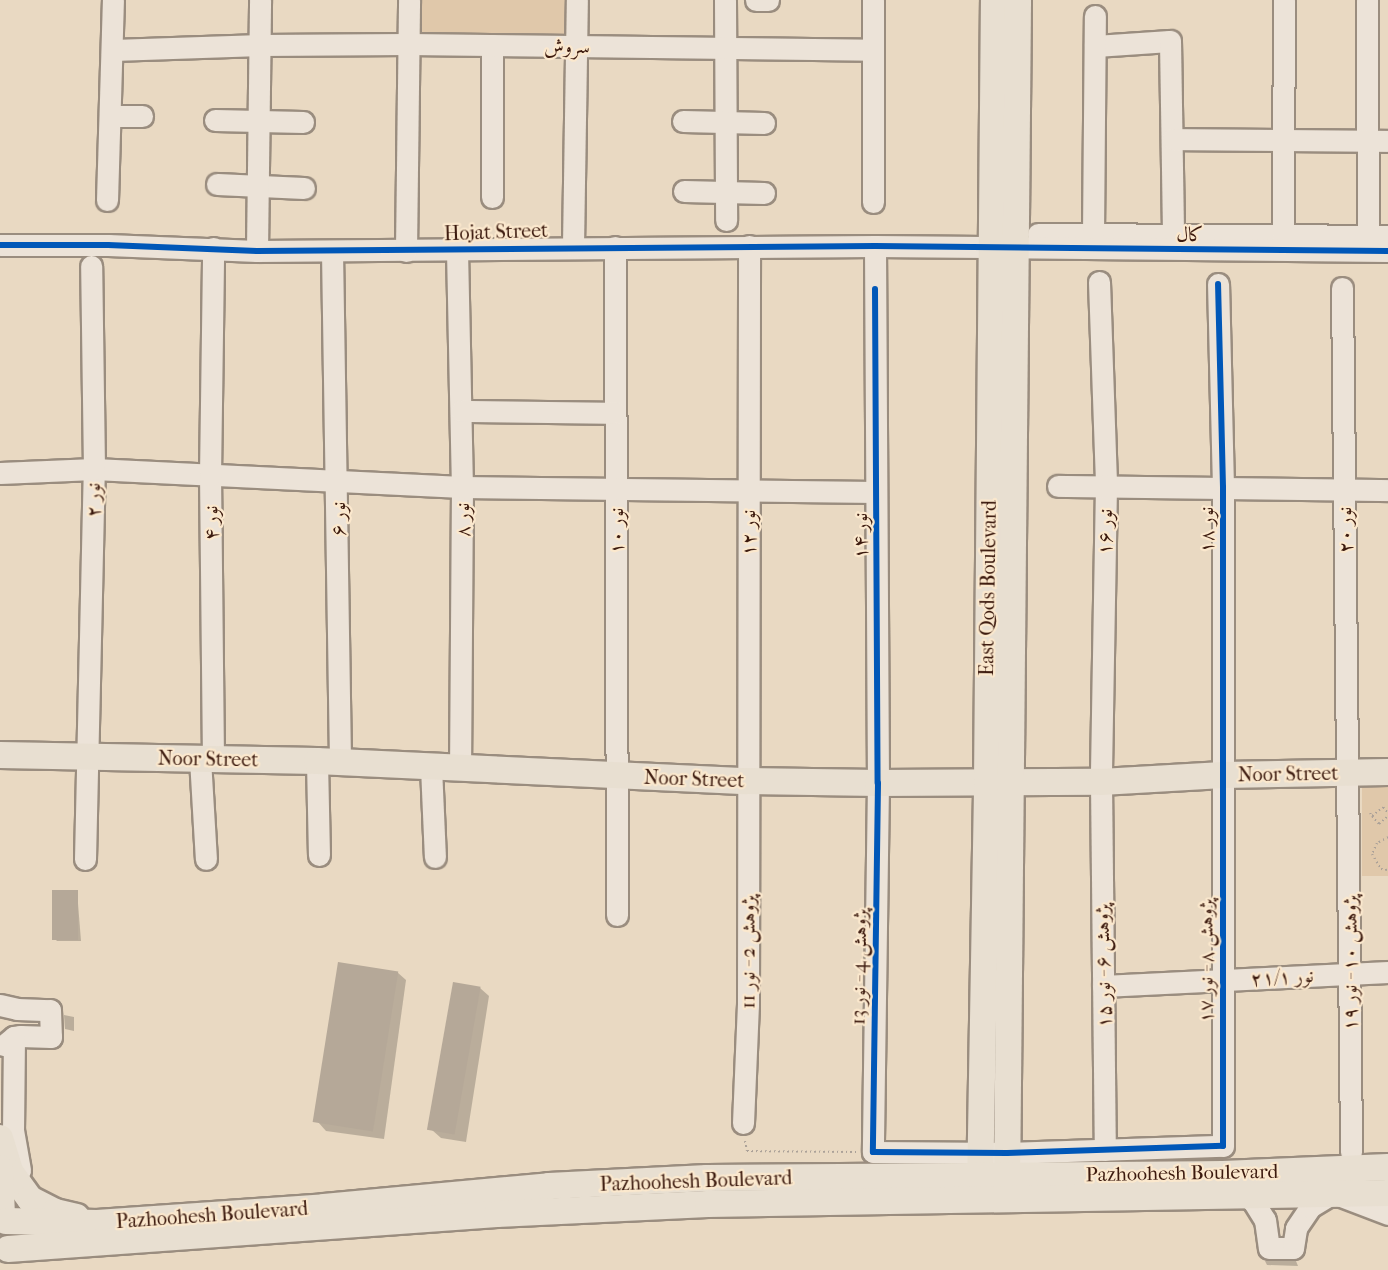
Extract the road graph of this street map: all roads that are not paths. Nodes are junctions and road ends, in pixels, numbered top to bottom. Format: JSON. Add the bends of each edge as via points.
{"nodes":[{"id":1,"x":113,"y":0,"type":"edge"},
{"id":2,"x":260,"y":0,"type":"edge"},
{"id":3,"x":409,"y":0,"type":"edge"},
{"id":4,"x":577,"y":0,"type":"edge"},
{"id":5,"x":724,"y":0,"type":"edge"},
{"id":6,"x":756,"y":0,"type":"edge"},
{"id":7,"x":768,"y":0,"type":"edge"},
{"id":8,"x":873,"y":0,"type":"edge"},
{"id":9,"x":994,"y":0,"type":"edge"},
{"id":10,"x":1018,"y":0,"type":"edge"},
{"id":11,"x":1284,"y":0,"type":"edge"},
{"id":12,"x":1367,"y":0,"type":"edge"},
{"id":13,"x":1095,"y":16,"type":"dead end"},
{"id":14,"x":408,"y":44,"type":"junction"},
{"id":15,"x":261,"y":45,"type":"junction"},
{"id":16,"x":492,"y":45,"type":"junction"},
{"id":17,"x":578,"y":45,"type":"junction"},
{"id":18,"x":1095,"y":46,"type":"junction"},
{"id":19,"x":724,"y":47,"type":"junction"},
{"id":20,"x":113,"y":50,"type":"junction"},
{"id":21,"x":873,"y":50,"type":"junction"},
{"id":22,"x":111,"y":116,"type":"junction"},
{"id":23,"x":142,"y":116,"type":"dead end"},
{"id":24,"x":215,"y":120,"type":"dead end"},
{"id":25,"x":683,"y":121,"type":"dead end"},
{"id":26,"x":259,"y":122,"type":"junction"},
{"id":27,"x":303,"y":122,"type":"dead end"},
{"id":28,"x":725,"y":123,"type":"junction"},
{"id":29,"x":764,"y":123,"type":"dead end"},
{"id":30,"x":1173,"y":139,"type":"junction"},
{"id":31,"x":1282,"y":141,"type":"junction"},
{"id":32,"x":1378,"y":141,"type":"edge"},
{"id":33,"x":217,"y":184,"type":"dead end"},
{"id":34,"x":258,"y":186,"type":"junction"},
{"id":35,"x":304,"y":188,"type":"dead end"},
{"id":36,"x":684,"y":190,"type":"dead end"},
{"id":37,"x":725,"y":192,"type":"junction"},
{"id":38,"x":764,"y":193,"type":"dead end"},
{"id":39,"x":492,"y":197,"type":"dead end"},
{"id":40,"x":107,"y":200,"type":"dead end"},
{"id":41,"x":873,"y":202,"type":"dead end"},
{"id":42,"x":726,"y":220,"type":"dead end"},
{"id":43,"x":1093,"y":234,"type":"junction"},
{"id":44,"x":1173,"y":235,"type":"junction"},
{"id":45,"x":1283,"y":235,"type":"junction"},
{"id":46,"x":1378,"y":236,"type":"edge"},
{"id":47,"x":1008,"y":243,"type":"junction"},
{"id":48,"x":0,"y":245,"type":"edge"},
{"id":49,"x":573,"y":246,"type":"junction"},
{"id":50,"x":749,"y":246,"type":"junction"},
{"id":51,"x":875,"y":246,"type":"junction"},
{"id":52,"x":615,"y":247,"type":"junction"},
{"id":53,"x":213,"y":248,"type":"junction"},
{"id":54,"x":457,"y":249,"type":"junction"},
{"id":55,"x":257,"y":251,"type":"junction"},
{"id":56,"x":332,"y":251,"type":"junction"},
{"id":57,"x":406,"y":251,"type":"junction"},
{"id":58,"x":1388,"y":251,"type":"edge"},
{"id":59,"x":91,"y":266,"type":"dead end"},
{"id":60,"x":1100,"y":282,"type":"dead end"},
{"id":61,"x":1218,"y":284,"type":"dead end"},
{"id":62,"x":1342,"y":288,"type":"dead end"},
{"id":63,"x":461,"y":411,"type":"junction"},
{"id":64,"x":615,"y":413,"type":"junction"},
{"id":65,"x":94,"y":470,"type":"junction"},
{"id":66,"x":0,"y":473,"type":"edge"},
{"id":67,"x":210,"y":475,"type":"junction"},
{"id":68,"x":338,"y":480,"type":"junction"},
{"id":69,"x":1106,"y":485,"type":"junction"},
{"id":70,"x":1058,"y":486,"type":"dead end"},
{"id":71,"x":462,"y":487,"type":"junction"},
{"id":72,"x":1223,"y":487,"type":"junction"},
{"id":73,"x":616,"y":488,"type":"junction"},
{"id":74,"x":1345,"y":489,"type":"junction"},
{"id":75,"x":748,"y":490,"type":"junction"},
{"id":76,"x":1388,"y":490,"type":"edge"},
{"id":77,"x":876,"y":492,"type":"junction"},
{"id":78,"x":0,"y":755,"type":"edge"},
{"id":79,"x":87,"y":756,"type":"junction"},
{"id":80,"x":206,"y":760,"type":"junction"},
{"id":81,"x":328,"y":762,"type":"junction"},
{"id":82,"x":431,"y":767,"type":"junction"},
{"id":83,"x":460,"y":768,"type":"junction"},
{"id":84,"x":1388,"y":772,"type":"edge"},
{"id":85,"x":1349,"y":773,"type":"junction"},
{"id":86,"x":1223,"y":775,"type":"junction"},
{"id":87,"x":617,"y":776,"type":"junction"},
{"id":88,"x":747,"y":781,"type":"junction"},
{"id":89,"x":1101,"y":782,"type":"junction"},
{"id":90,"x":878,"y":783,"type":"junction"},
{"id":91,"x":999,"y":783,"type":"junction"},
{"id":92,"x":319,"y":855,"type":"dead end"},
{"id":93,"x":435,"y":857,"type":"dead end"},
{"id":94,"x":85,"y":859,"type":"dead end"},
{"id":95,"x":206,"y":859,"type":"dead end"},
{"id":96,"x":617,"y":915,"type":"dead end"},
{"id":97,"x":1388,"y":972,"type":"edge"},
{"id":98,"x":1350,"y":974,"type":"junction"},
{"id":99,"x":1223,"y":980,"type":"junction"},
{"id":100,"x":1103,"y":986,"type":"junction"},
{"id":101,"x":0,"y":1005,"type":"edge"},
{"id":102,"x":7,"y":1044,"type":"edge"},
{"id":103,"x":743,"y":1124,"type":"road end"},
{"id":104,"x":0,"y":1138,"type":"edge"},
{"id":105,"x":1105,"y":1150,"type":"junction"},
{"id":106,"x":1351,"y":1152,"type":"dead end"},
{"id":107,"x":1388,"y":1167,"type":"edge"},
{"id":108,"x":0,"y":1168,"type":"edge"},
{"id":109,"x":980,"y":1176,"type":"junction"},
{"id":110,"x":1007,"y":1176,"type":"junction"},
{"id":111,"x":1388,"y":1192,"type":"edge"},
{"id":112,"x":1333,"y":1193,"type":"junction"},
{"id":113,"x":1243,"y":1194,"type":"junction"},
{"id":114,"x":30,"y":1199,"type":"junction"},
{"id":115,"x":1388,"y":1214,"type":"edge"},
{"id":116,"x":3,"y":1217,"type":"edge"},
{"id":117,"x":97,"y":1223,"type":"junction"},
{"id":118,"x":4,"y":1254,"type":"edge"}],
"edges":[{"from":1,"to":20,"type":"street"},
{"from":2,"to":15,"type":"street"},
{"from":3,"to":14,"type":"street"},
{"from":4,"to":17,"type":"street"},
{"from":5,"to":19,"type":"street"},
{"from":6,"to":7,"type":"street"},
{"from":8,"to":21,"type":"street"},
{"from":9,"to":47,"type":"main road","name":"East Qods Boulevard"},
{"from":10,"to":47,"type":"main road","name":"East Qods Boulevard"},
{"from":11,"to":31,"type":"street"},
{"from":12,"to":32,"type":"street"},
{"from":13,"to":18,"type":"street"},
{"from":14,"to":15,"type":"street","name":"سروش"},
{"from":14,"to":16,"type":"street","name":"سروش"},
{"from":14,"to":57,"type":"street"},
{"from":15,"to":20,"type":"street","name":"سروش"},
{"from":15,"to":26,"type":"street"},
{"from":16,"to":17,"type":"street","name":"سروش"},
{"from":16,"to":39,"type":"street"},
{"from":17,"to":19,"type":"street","name":"سروش"},
{"from":17,"to":49,"type":"street"},
{"from":18,"to":30,"type":"street","via":[[1170,41]]},
{"from":18,"to":43,"type":"street"},
{"from":19,"to":21,"type":"street","name":"سروش"},
{"from":19,"to":28,"type":"street"},
{"from":20,"to":22,"type":"street"},
{"from":21,"to":41,"type":"street"},
{"from":22,"to":23,"type":"street"},
{"from":22,"to":40,"type":"street"},
{"from":24,"to":26,"type":"street"},
{"from":25,"to":28,"type":"street"},
{"from":26,"to":27,"type":"street"},
{"from":26,"to":34,"type":"street"},
{"from":28,"to":29,"type":"street"},
{"from":28,"to":37,"type":"street"},
{"from":30,"to":31,"type":"street"},
{"from":30,"to":44,"type":"street"},
{"from":31,"to":32,"type":"street"},
{"from":31,"to":45,"type":"street"},
{"from":32,"to":46,"type":"street"},
{"from":33,"to":34,"type":"street"},
{"from":34,"to":35,"type":"street"},
{"from":34,"to":55,"type":"street"},
{"from":36,"to":37,"type":"street"},
{"from":37,"to":38,"type":"street"},
{"from":37,"to":42,"type":"street"},
{"from":43,"to":44,"type":"street","name":"کال"},
{"from":43,"to":47,"type":"street","name":"کال"},
{"from":44,"to":45,"type":"street","name":"کال"},
{"from":45,"to":46,"type":"street","name":"کال"},
{"from":47,"to":51,"type":"street","name":"Hojat Street"},
{"from":47,"to":58,"type":"street","name":"کال"},
{"from":47,"to":91,"type":"main road","name":"East Qods Boulevard"},
{"from":48,"to":53,"type":"street","name":"Hojat Street"},
{"from":49,"to":52,"type":"street","name":"Hojat Street"},
{"from":49,"to":54,"type":"street","name":"Hojat Street"},
{"from":50,"to":51,"type":"street","name":"Hojat Street"},
{"from":50,"to":52,"type":"street","name":"Hojat Street"},
{"from":50,"to":75,"type":"street","name":"نور ۱۲"},
{"from":51,"to":77,"type":"street","name":"نور ۱۴"},
{"from":52,"to":64,"type":"street","name":"نور ۱۰"},
{"from":53,"to":55,"type":"street","name":"Hojat Street"},
{"from":53,"to":67,"type":"street","name":"نور ۴"},
{"from":54,"to":57,"type":"street","name":"Hojat Street"},
{"from":54,"to":63,"type":"street","name":"نور ۸"},
{"from":55,"to":56,"type":"street","name":"Hojat Street"},
{"from":56,"to":57,"type":"street","name":"Hojat Street"},
{"from":56,"to":68,"type":"street","name":"نور ۶"},
{"from":59,"to":65,"type":"street","name":"نور ۲"},
{"from":60,"to":69,"type":"street","name":"نور ۱۶"},
{"from":61,"to":72,"type":"street","name":"نور ۱۸"},
{"from":62,"to":74,"type":"street","name":"نور ۲۰"},
{"from":63,"to":64,"type":"street"},
{"from":63,"to":71,"type":"street","name":"نور ۸"},
{"from":64,"to":73,"type":"street","name":"نور ۱۰"},
{"from":65,"to":66,"type":"street"},
{"from":65,"to":67,"type":"street"},
{"from":65,"to":79,"type":"street","name":"نور ۲"},
{"from":67,"to":68,"type":"street"},
{"from":67,"to":80,"type":"street","name":"نور ۴"},
{"from":68,"to":71,"type":"street"},
{"from":68,"to":81,"type":"street","name":"نور ۶"},
{"from":69,"to":70,"type":"street"},
{"from":69,"to":72,"type":"street"},
{"from":69,"to":89,"type":"street","name":"نور ۱۶"},
{"from":71,"to":73,"type":"street"},
{"from":71,"to":83,"type":"street","name":"نور ۸"},
{"from":72,"to":74,"type":"street"},
{"from":72,"to":86,"type":"street","name":"نور ۱۸"},
{"from":73,"to":75,"type":"street"},
{"from":73,"to":87,"type":"street","name":"نور ۱۰"},
{"from":74,"to":76,"type":"street"},
{"from":74,"to":85,"type":"street","name":"نور ۲۰"},
{"from":75,"to":77,"type":"street"},
{"from":75,"to":88,"type":"street","name":"نور ۱۲"},
{"from":77,"to":90,"type":"street","name":"نور ۱۴"},
{"from":78,"to":79,"type":"main road","name":"Noor Street"},
{"from":79,"to":80,"type":"main road","name":"Noor Street"},
{"from":79,"to":94,"type":"street","name":"نور ۲"},
{"from":80,"to":81,"type":"main road","name":"Noor Street"},
{"from":80,"to":95,"type":"street","name":"نور ۴"},
{"from":81,"to":82,"type":"main road","name":"Noor Street"},
{"from":81,"to":92,"type":"street","name":"نور ۶"},
{"from":82,"to":83,"type":"main road","name":"Noor Street"},
{"from":82,"to":93,"type":"street"},
{"from":83,"to":87,"type":"main road","name":"Noor Street"},
{"from":84,"to":85,"type":"main road","name":"Noor Street"},
{"from":85,"to":86,"type":"main road","name":"Noor Street"},
{"from":85,"to":98,"type":"street","name":"پژوهش ۱۰ - نور ۱۹"},
{"from":86,"to":89,"type":"main road","name":"Noor Street"},
{"from":86,"to":99,"type":"street","name":"پژوهش ۸ - نور ۱۷"},
{"from":87,"to":88,"type":"main road","name":"Noor Street"},
{"from":87,"to":96,"type":"street","name":"نور ۱۰"},
{"from":88,"to":90,"type":"main road","name":"Noor Street"},
{"from":88,"to":103,"type":"street","name":"پژوهش 2 - نور 11","via":[[748,1005]]},
{"from":89,"to":91,"type":"main road","name":"Noor Street"},
{"from":89,"to":100,"type":"street","name":"پژوهش ۶ - نور ۱۵"},
{"from":90,"to":91,"type":"main road","name":"Noor Street"},
{"from":90,"to":109,"type":"street","name":"پژوهش 4 - نور 13","via":[[873,1152]]},
{"from":91,"to":109,"type":"main road","name":"East Qods Boulevard"},
{"from":91,"to":110,"type":"main road","name":"East Qods Boulevard"},
{"from":97,"to":98,"type":"street","name":"نور ۲۱/۱"},
{"from":98,"to":99,"type":"street","name":"نور ۲۱/۱"},
{"from":98,"to":106,"type":"street","name":"پژوهش ۱۰ - نور ۱۹"},
{"from":99,"to":100,"type":"street","name":"نور ۲۱/۱"},
{"from":99,"to":105,"type":"street","name":"پژوهش ۸ - نور ۱۷","via":[[1223,1146]]},
{"from":100,"to":105,"type":"street","name":"پژوهش ۶ - نور ۱۵"},
{"from":101,"to":102,"type":"street","via":[[50,1010],[51,1037]]},
{"from":102,"to":114,"type":"street","via":[[18,1166]]},
{"from":104,"to":114,"type":"main road","via":[[11,1173]]},
{"from":105,"to":110,"type":"street"},
{"from":107,"to":110,"type":"main road","name":"Pazhoohesh Boulevard","via":[[1223,1174]]},
{"from":108,"to":116,"type":"main road"},
{"from":109,"to":110,"type":"main road","name":"Pazhoohesh Boulevard"},
{"from":109,"to":110,"type":"street"},
{"from":109,"to":117,"type":"main road","name":"Pazhoohesh Boulevard","via":[[648,1180]]},
{"from":109,"to":118,"type":"main road","name":"Pazhoohesh Boulevard","via":[[708,1204],[497,1214]]},
{"from":110,"to":113,"type":"main road","name":"Pazhoohesh Boulevard"},
{"from":111,"to":112,"type":"main road","name":"Pazhoohesh Boulevard"},
{"from":112,"to":113,"type":"main road","name":"Pazhoohesh Boulevard"},
{"from":112,"to":113,"type":"street","via":[[1310,1206],[1296,1228],[1293,1248],[1269,1248],[1265,1220],[1253,1201]]},
{"from":112,"to":115,"type":"street"},
{"from":114,"to":117,"type":"main road","via":[[55,1212]]},
{"from":116,"to":117,"type":"main road","name":"Pazhoohesh Boulevard"},
{"from":116,"to":118,"type":"main road","via":[[10,1230]]}]}
